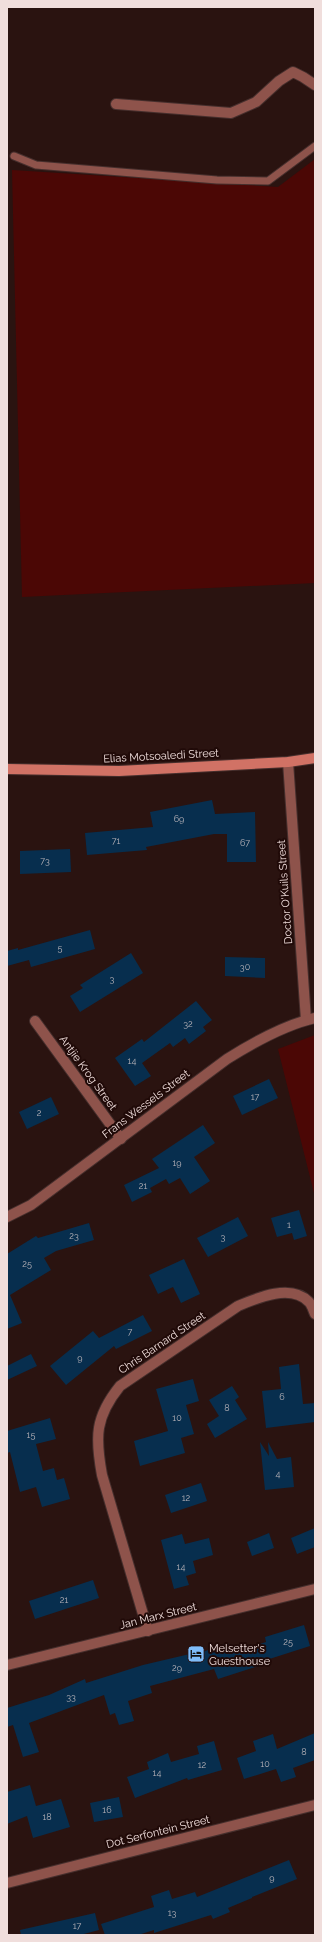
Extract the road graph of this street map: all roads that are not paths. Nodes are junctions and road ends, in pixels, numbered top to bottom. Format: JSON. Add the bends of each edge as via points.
{"nodes":[{"id":1,"x":315,"y":85,"type":"edge"},
{"id":2,"x":116,"y":104,"type":"dead end"},
{"id":3,"x":315,"y":146,"type":"edge"},
{"id":4,"x":14,"y":156,"type":"dead end"},
{"id":5,"x":315,"y":758,"type":"edge"},
{"id":6,"x":288,"y":762,"type":"junction"},
{"id":7,"x":7,"y":769,"type":"edge"},
{"id":8,"x":310,"y":1019,"type":"edge"},
{"id":9,"x":35,"y":1021,"type":"dead end"},
{"id":10,"x":121,"y":1139,"type":"junction"},
{"id":11,"x":7,"y":1217,"type":"edge"},
{"id":12,"x":315,"y":1314,"type":"edge"},
{"id":13,"x":315,"y":1589,"type":"edge"},
{"id":14,"x":148,"y":1631,"type":"junction"},
{"id":15,"x":7,"y":1665,"type":"edge"},
{"id":16,"x":315,"y":1805,"type":"edge"},
{"id":17,"x":7,"y":1882,"type":"edge"}],
"edges":[{"from":1,"to":2,"type":"street","via":[[292,72],[256,102],[231,113]]},
{"from":3,"to":4,"type":"lane","via":[[268,181],[217,180],[36,165]]},
{"from":5,"to":6,"type":"street","name":"Elias Motsoaledi Street"},
{"from":6,"to":7,"type":"street","name":"Elias Motsoaledi Street","via":[[119,771]]},
{"from":6,"to":8,"type":"street","name":"Doctor O'Kuils Street"},
{"from":8,"to":10,"type":"street","name":"Frans Wessels Street","via":[[256,1042],[227,1059]]},
{"from":9,"to":10,"type":"street","name":"Antjie Krog Street"},
{"from":10,"to":11,"type":"street","name":"Frans Wessels Street","via":[[31,1205]]},
{"from":12,"to":14,"type":"street","name":"Chris Barnard Street","via":[[310,1303],[300,1296],[271,1294],[251,1300],[238,1306],[120,1386],[107,1402],[98,1433],[102,1475]]},
{"from":13,"to":14,"type":"street","name":"Jan Marx Street"},
{"from":14,"to":15,"type":"street","name":"Jan Marx Street"},
{"from":16,"to":17,"type":"street","name":"Dot Serfontein Street"}]}
